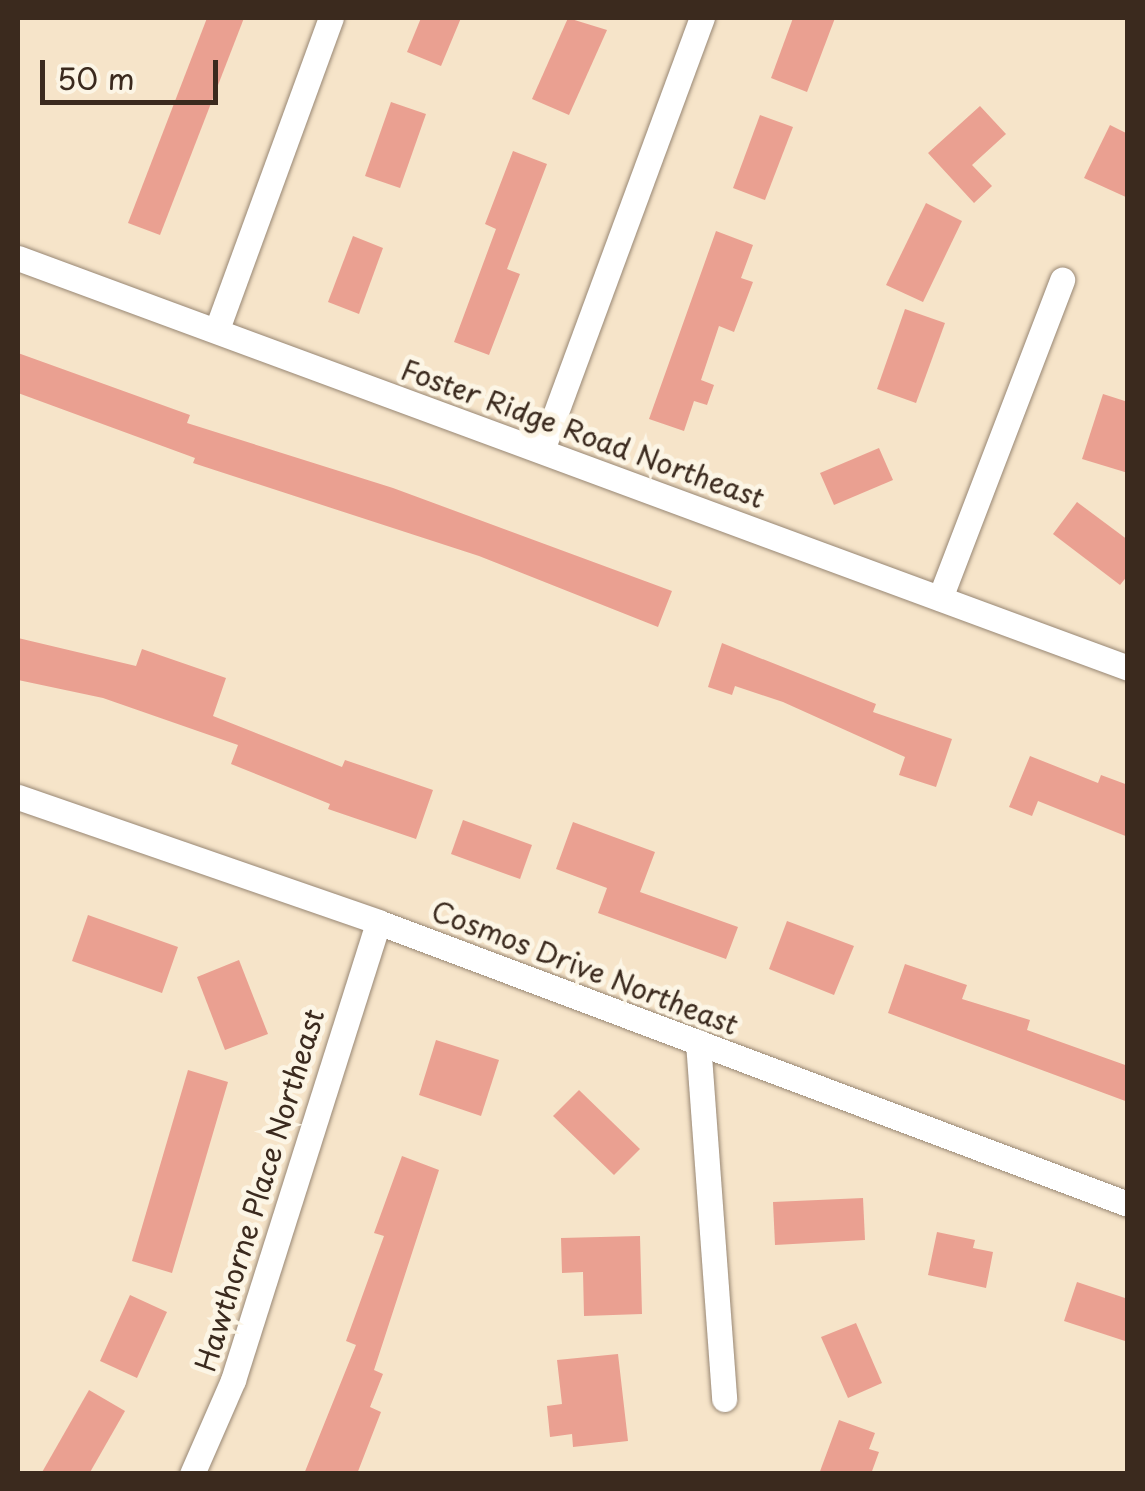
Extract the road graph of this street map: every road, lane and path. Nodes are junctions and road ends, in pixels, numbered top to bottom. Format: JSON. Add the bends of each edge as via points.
{"nodes":[{"id":1,"x":331,"y":18,"type":"edge"},
{"id":2,"x":702,"y":18,"type":"edge"},
{"id":3,"x":18,"y":258,"type":"edge"},
{"id":4,"x":1062,"y":280,"type":"dead end"},
{"id":5,"x":217,"y":329,"type":"junction"},
{"id":6,"x":542,"y":450,"type":"junction"},
{"id":7,"x":940,"y":598,"type":"junction"},
{"id":8,"x":1128,"y":668,"type":"edge"},
{"id":9,"x":18,"y":797,"type":"edge"},
{"id":10,"x":378,"y":922,"type":"junction"},
{"id":11,"x":698,"y":1042,"type":"junction"},
{"id":12,"x":1128,"y":1204,"type":"edge"},
{"id":13,"x":724,"y":1399,"type":"dead end"},
{"id":14,"x":192,"y":1474,"type":"edge"}],
"edges":[{"from":1,"to":5,"type":"street"},
{"from":2,"to":6,"type":"street"},
{"from":3,"to":5,"type":"street","name":"Foster Ridge Road Northeast"},
{"from":4,"to":7,"type":"street"},
{"from":5,"to":6,"type":"street","name":"Foster Ridge Road Northeast"},
{"from":6,"to":7,"type":"street","name":"Foster Ridge Road Northeast"},
{"from":7,"to":8,"type":"street","name":"Foster Ridge Road Northeast"},
{"from":9,"to":10,"type":"street","name":"Cosmos Drive Northeast"},
{"from":10,"to":11,"type":"street","name":"Cosmos Drive Northeast"},
{"from":10,"to":14,"type":"street","name":"Hawthorne Place Northeast","via":[[233,1380]]},
{"from":11,"to":12,"type":"street","name":"Cosmos Drive Northeast"},
{"from":11,"to":13,"type":"street"}]}
